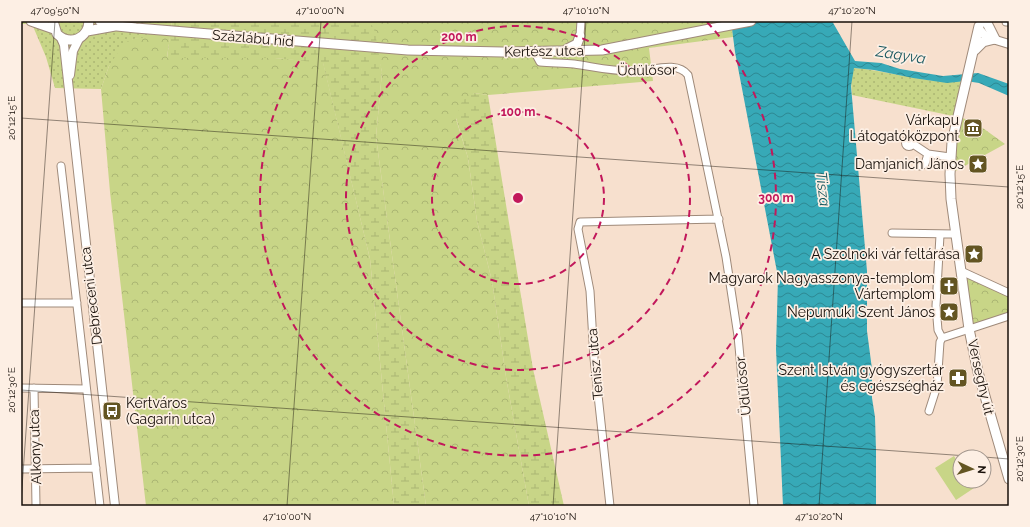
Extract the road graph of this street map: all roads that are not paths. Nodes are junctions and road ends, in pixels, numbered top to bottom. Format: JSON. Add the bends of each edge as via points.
{"nodes":[{"id":1,"x":31,"y":21,"type":"edge"},
{"id":2,"x":89,"y":21,"type":"edge"},
{"id":3,"x":100,"y":21,"type":"edge"},
{"id":4,"x":581,"y":21,"type":"edge"},
{"id":5,"x":751,"y":21,"type":"edge"},
{"id":6,"x":117,"y":24,"type":"edge"},
{"id":7,"x":54,"y":25,"type":"edge"},
{"id":8,"x":981,"y":25,"type":"edge"},
{"id":9,"x":87,"y":31,"type":"junction"},
{"id":10,"x":580,"y":36,"type":"junction"},
{"id":11,"x":61,"y":38,"type":"junction"},
{"id":12,"x":79,"y":39,"type":"junction"},
{"id":13,"x":995,"y":39,"type":"junction"},
{"id":14,"x":1009,"y":44,"type":"edge"},
{"id":15,"x":358,"y":46,"type":"joint"},
{"id":16,"x":975,"y":47,"type":"junction"},
{"id":17,"x":582,"y":50,"type":"junction"},
{"id":18,"x":598,"y":50,"type":"junction"},
{"id":19,"x":561,"y":51,"type":"junction"},
{"id":20,"x":534,"y":52,"type":"junction"},
{"id":21,"x":68,"y":85,"type":"junction"},
{"id":22,"x":913,"y":144,"type":"dead end"},
{"id":23,"x":928,"y":154,"type":"junction"},
{"id":24,"x":950,"y":157,"type":"junction"},
{"id":25,"x":61,"y":166,"type":"dead end"},
{"id":26,"x":920,"y":166,"type":"dead end"},
{"id":27,"x":719,"y":219,"type":"junction"},
{"id":28,"x":892,"y":233,"type":"dead end"},
{"id":29,"x":955,"y":234,"type":"junction"},
{"id":30,"x":940,"y":235,"type":"junction"},
{"id":31,"x":961,"y":270,"type":"junction"},
{"id":32,"x":1009,"y":293,"type":"edge"},
{"id":33,"x":21,"y":303,"type":"edge"},
{"id":34,"x":77,"y":303,"type":"junction"},
{"id":35,"x":1009,"y":316,"type":"edge"},
{"id":36,"x":969,"y":328,"type":"junction"},
{"id":37,"x":942,"y":338,"type":"junction"},
{"id":38,"x":21,"y":388,"type":"edge"},
{"id":39,"x":34,"y":388,"type":"junction"},
{"id":40,"x":86,"y":389,"type":"junction"},
{"id":41,"x":929,"y":411,"type":"dead end"},
{"id":42,"x":96,"y":468,"type":"junction"},
{"id":43,"x":21,"y":469,"type":"edge"},
{"id":44,"x":34,"y":469,"type":"junction"},
{"id":45,"x":1009,"y":479,"type":"edge"},
{"id":46,"x":36,"y":506,"type":"edge"},
{"id":47,"x":100,"y":506,"type":"edge"},
{"id":48,"x":115,"y":506,"type":"edge"},
{"id":49,"x":610,"y":506,"type":"edge"},
{"id":50,"x":754,"y":506,"type":"edge"}],
"edges":[{"from":1,"to":7,"type":"main road"},
{"from":2,"to":9,"type":"main road"},
{"from":3,"to":6,"type":"main road"},
{"from":4,"to":10,"type":"street"},
{"from":5,"to":18,"type":"main road","name":"Kertész utca"},
{"from":6,"to":9,"type":"main road"},
{"from":6,"to":15,"type":"main road","name":"Százlábú híd","via":[[136,28]]},
{"from":7,"to":11,"type":"main road"},
{"from":8,"to":13,"type":"main road"},
{"from":8,"to":16,"type":"main road"},
{"from":9,"to":12,"type":"main road"},
{"from":10,"to":17,"type":"main road"},
{"from":10,"to":18,"type":"main road","via":[[587,45]]},
{"from":10,"to":19,"type":"main road","via":[[577,44]]},
{"from":11,"to":12,"type":"main road","via":[[73,41]]},
{"from":11,"to":21,"type":"street"},
{"from":12,"to":21,"type":"street","via":[[73,51]]},
{"from":13,"to":14,"type":"street"},
{"from":13,"to":16,"type":"main road"},
{"from":15,"to":20,"type":"main road","name":"Kertész utca","via":[[408,50]]},
{"from":16,"to":24,"type":"main road"},
{"from":17,"to":18,"type":"main road","name":"Kertész utca"},
{"from":17,"to":19,"type":"main road","name":"Kertész utca"},
{"from":19,"to":20,"type":"main road","name":"Kertész utca"},
{"from":20,"to":27,"type":"street","name":"Üdülősor","via":[[540,62],[575,64],[608,71],[675,67],[685,71],[691,84]]},
{"from":21,"to":48,"type":"street","name":"Debreceni utca"},
{"from":22,"to":23,"type":"street"},
{"from":23,"to":24,"type":"street"},
{"from":23,"to":26,"type":"street","via":[[925,164]]},
{"from":24,"to":29,"type":"main road"},
{"from":25,"to":34,"type":"street","name":"Debreceni utca"},
{"from":27,"to":49,"type":"street","name":"Tenisz utca","via":[[580,222],[578,229],[590,291],[594,358]]},
{"from":27,"to":50,"type":"street","name":"Üdülősor","via":[[738,336]]},
{"from":28,"to":30,"type":"street"},
{"from":29,"to":30,"type":"street"},
{"from":29,"to":31,"type":"main road"},
{"from":30,"to":37,"type":"street","via":[[936,306],[938,330]]},
{"from":31,"to":32,"type":"street"},
{"from":31,"to":36,"type":"main road"},
{"from":33,"to":34,"type":"street"},
{"from":34,"to":40,"type":"street","name":"Debreceni utca"},
{"from":35,"to":36,"type":"street"},
{"from":36,"to":37,"type":"street","name":"Verseghy út"},
{"from":36,"to":45,"type":"main road","name":"Verseghy út","via":[[979,378]]},
{"from":37,"to":41,"type":"street","via":[[937,386]]},
{"from":38,"to":39,"type":"street"},
{"from":39,"to":40,"type":"street"},
{"from":39,"to":44,"type":"street","name":"Alkony utca"},
{"from":40,"to":42,"type":"street","name":"Debreceni utca"},
{"from":42,"to":44,"type":"street"},
{"from":42,"to":47,"type":"street","name":"Debreceni utca"},
{"from":43,"to":44,"type":"street"},
{"from":44,"to":46,"type":"street","name":"Alkony utca"}]}
